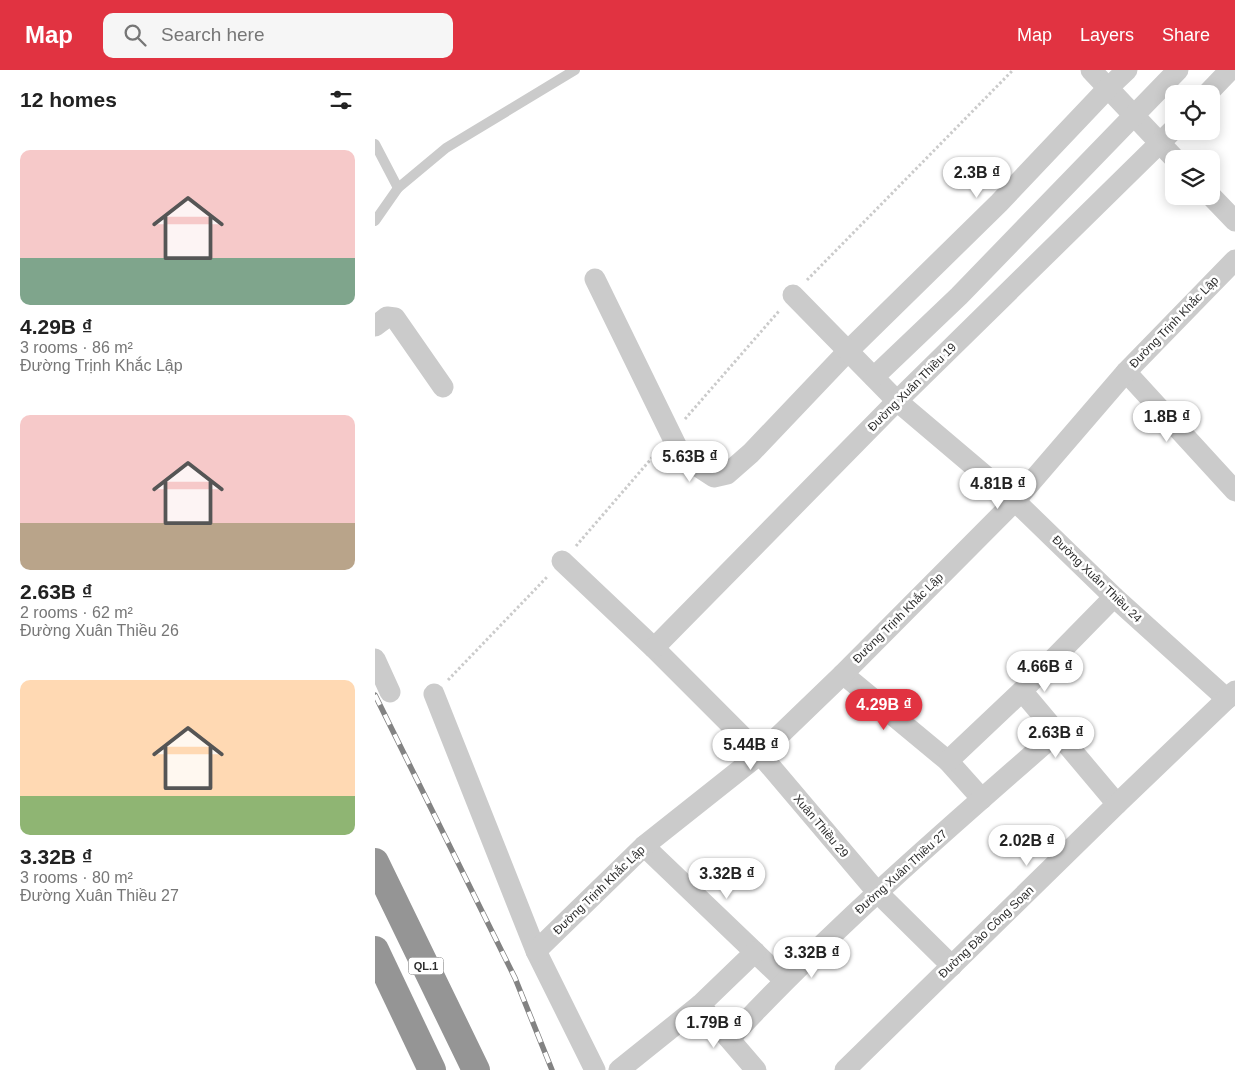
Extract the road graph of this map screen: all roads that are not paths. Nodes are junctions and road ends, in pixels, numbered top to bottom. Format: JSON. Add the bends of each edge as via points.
{"nodes":[{"id":1,"x":575,"y":70,"type":"edge"},
{"id":2,"x":1091,"y":70,"type":"edge"},
{"id":3,"x":1127,"y":70,"type":"edge"},
{"id":4,"x":1178,"y":70,"type":"edge"},
{"id":5,"x":1230,"y":70,"type":"edge"},
{"id":6,"x":1216,"y":85,"type":"edge"},
{"id":7,"x":1108,"y":88,"type":"junction"},
{"id":8,"x":1133,"y":114,"type":"junction"},
{"id":9,"x":1165,"y":135,"type":"edge"},
{"id":10,"x":1165,"y":138,"type":"edge"},
{"id":11,"x":375,"y":144,"type":"edge"},
{"id":12,"x":398,"y":188,"type":"junction"},
{"id":13,"x":1219,"y":205,"type":"edge"},
{"id":14,"x":375,"y":221,"type":"edge"},
{"id":15,"x":1235,"y":222,"type":"edge"},
{"id":16,"x":1235,"y":260,"type":"edge"},
{"id":17,"x":595,"y":279,"type":"dead end"},
{"id":18,"x":793,"y":295,"type":"road end"},
{"id":19,"x":375,"y":326,"type":"edge"},
{"id":20,"x":849,"y":350,"type":"junction"},
{"id":21,"x":1126,"y":372,"type":"junction"},
{"id":22,"x":874,"y":377,"type":"junction"},
{"id":23,"x":443,"y":387,"type":"dead end"},
{"id":24,"x":897,"y":401,"type":"junction"},
{"id":25,"x":1234,"y":489,"type":"edge"},
{"id":26,"x":1015,"y":500,"type":"junction"},
{"id":27,"x":562,"y":561,"type":"road end"},
{"id":28,"x":1115,"y":597,"type":"junction"},
{"id":29,"x":654,"y":648,"type":"junction"},
{"id":30,"x":375,"y":658,"type":"edge"},
{"id":31,"x":843,"y":674,"type":"junction"},
{"id":32,"x":1022,"y":691,"type":"junction"},
{"id":33,"x":390,"y":692,"type":"dead end"},
{"id":34,"x":434,"y":694,"type":"road end"},
{"id":35,"x":1231,"y":695,"type":"edge"},
{"id":36,"x":1057,"y":733,"type":"junction"},
{"id":37,"x":760,"y":754,"type":"junction"},
{"id":38,"x":948,"y":761,"type":"junction"},
{"id":39,"x":982,"y":799,"type":"junction"},
{"id":40,"x":1117,"y":804,"type":"junction"},
{"id":41,"x":643,"y":846,"type":"junction"},
{"id":42,"x":375,"y":862,"type":"edge"},
{"id":43,"x":877,"y":892,"type":"junction"},
{"id":44,"x":375,"y":950,"type":"edge"},
{"id":45,"x":536,"y":951,"type":"junction"},
{"id":46,"x":755,"y":952,"type":"junction"},
{"id":47,"x":952,"y":966,"type":"junction"},
{"id":48,"x":784,"y":980,"type":"junction"},
{"id":49,"x":700,"y":1005,"type":"junction"},
{"id":50,"x":728,"y":1037,"type":"junction"},
{"id":51,"x":432,"y":1070,"type":"edge"},
{"id":52,"x":476,"y":1070,"type":"edge"},
{"id":53,"x":595,"y":1070,"type":"edge"},
{"id":54,"x":619,"y":1070,"type":"edge"},
{"id":55,"x":756,"y":1070,"type":"edge"},
{"id":56,"x":845,"y":1070,"type":"edge"}],
"edges":[{"from":1,"to":12,"type":"lane","via":[[446,148]]},
{"from":2,"to":7,"type":"street"},
{"from":3,"to":7,"type":"street"},
{"from":4,"to":8,"type":"street"},
{"from":5,"to":6,"type":"street"},
{"from":7,"to":8,"type":"street"},
{"from":7,"to":20,"type":"street","via":[[999,203]]},
{"from":8,"to":9,"type":"street"},
{"from":8,"to":22,"type":"street","via":[[959,296]]},
{"from":10,"to":24,"type":"street","name":"Đường Xuân Thiều 19"},
{"from":11,"to":12,"type":"lane"},
{"from":12,"to":14,"type":"lane"},
{"from":13,"to":15,"type":"street"},
{"from":16,"to":21,"type":"street","name":"Đường Trịnh Khắc Lập"},
{"from":17,"to":20,"type":"street","via":[[679,451],[715,477],[727,474],[751,452]]},
{"from":18,"to":20,"type":"street","name":"Đường Xuân Thiều 24"},
{"from":19,"to":23,"type":"street","via":[[387,317],[395,318]]},
{"from":20,"to":22,"type":"street","name":"Đường Xuân Thiều 24"},
{"from":21,"to":25,"type":"street"},
{"from":21,"to":26,"type":"street","name":"Đường Trịnh Khắc Lập"},
{"from":22,"to":24,"type":"street","name":"Đường Xuân Thiều 24"},
{"from":24,"to":26,"type":"street","name":"Đường Xuân Thiều 24"},
{"from":24,"to":29,"type":"street","name":"Đường Xuân Thiều 19"},
{"from":26,"to":28,"type":"street","name":"Đường Xuân Thiều 24"},
{"from":26,"to":31,"type":"street","name":"Đường Trịnh Khắc Lập"},
{"from":27,"to":29,"type":"street","name":"Xuân Thiều 29"},
{"from":28,"to":32,"type":"street"},
{"from":28,"to":35,"type":"street","name":"Đường Xuân Thiều 24"},
{"from":29,"to":37,"type":"street","name":"Xuân Thiều 29"},
{"from":30,"to":33,"type":"street"},
{"from":31,"to":37,"type":"street","name":"Đường Trịnh Khắc Lập"},
{"from":31,"to":38,"type":"street"},
{"from":32,"to":36,"type":"street"},
{"from":32,"to":38,"type":"street"},
{"from":34,"to":45,"type":"street"},
{"from":35,"to":40,"type":"street","name":"Đường Đào Công Soạn"},
{"from":36,"to":39,"type":"street","name":"Đường Xuân Thiều 27"},
{"from":36,"to":40,"type":"street"},
{"from":37,"to":41,"type":"street","name":"Đường Trịnh Khắc Lập"},
{"from":37,"to":43,"type":"street","name":"Xuân Thiều 29"},
{"from":38,"to":39,"type":"street"},
{"from":39,"to":43,"type":"street","name":"Đường Xuân Thiều 27"},
{"from":40,"to":47,"type":"street","name":"Đường Đào Công Soạn"},
{"from":41,"to":45,"type":"street","name":"Đường Trịnh Khắc Lập"},
{"from":41,"to":46,"type":"street"},
{"from":42,"to":52,"type":"highway","number":"QL.1"},
{"from":43,"to":47,"type":"street","name":"Xuân Thiều 29"},
{"from":43,"to":48,"type":"street","name":"Đường Xuân Thiều 27"},
{"from":44,"to":51,"type":"highway"},
{"from":45,"to":53,"type":"street"},
{"from":46,"to":48,"type":"street"},
{"from":46,"to":49,"type":"street"},
{"from":47,"to":56,"type":"street","name":"Đường Đào Công Soạn"},
{"from":48,"to":50,"type":"street","name":"Đường Xuân Thiều 27"},
{"from":49,"to":50,"type":"street"},
{"from":49,"to":54,"type":"street"},
{"from":50,"to":55,"type":"street"}]}
